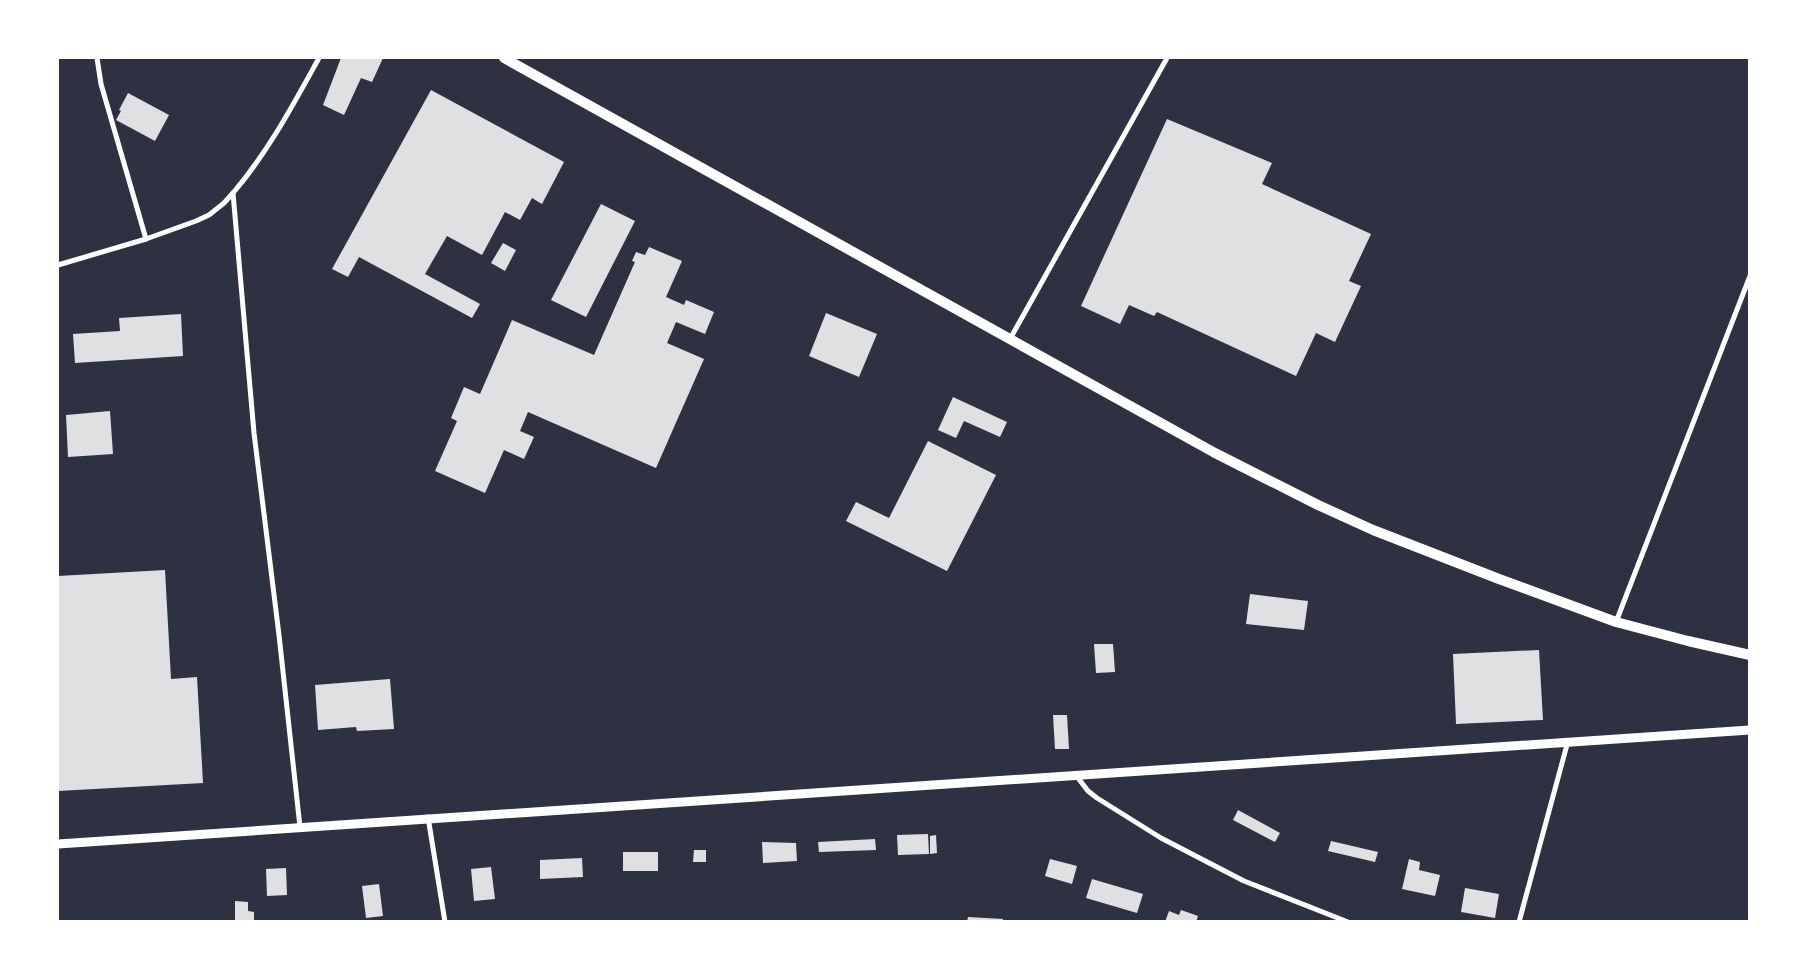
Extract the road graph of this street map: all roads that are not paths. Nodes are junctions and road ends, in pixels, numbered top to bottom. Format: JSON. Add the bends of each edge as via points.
{"nodes":[{"id":1,"x":97,"y":58,"type":"edge"},
{"id":2,"x":319,"y":58,"type":"edge"},
{"id":3,"x":504,"y":58,"type":"edge"},
{"id":4,"x":1167,"y":58,"type":"edge"},
{"id":5,"x":233,"y":193,"type":"junction"},
{"id":6,"x":146,"y":239,"type":"junction"},
{"id":7,"x":58,"y":265,"type":"edge"},
{"id":8,"x":1750,"y":276,"type":"edge"},
{"id":9,"x":1010,"y":339,"type":"junction"},
{"id":10,"x":1616,"y":622,"type":"junction"},
{"id":11,"x":1750,"y":655,"type":"edge"},
{"id":12,"x":1750,"y":730,"type":"edge"},
{"id":13,"x":1568,"y":741,"type":"junction"},
{"id":14,"x":1075,"y":774,"type":"junction"},
{"id":15,"x":428,"y":817,"type":"junction"},
{"id":16,"x":300,"y":827,"type":"junction"},
{"id":17,"x":58,"y":844,"type":"edge"},
{"id":18,"x":445,"y":922,"type":"edge"},
{"id":19,"x":1348,"y":922,"type":"edge"},
{"id":20,"x":1519,"y":922,"type":"edge"}],
"edges":[{"from":1,"to":6,"type":"street"},
{"from":2,"to":5,"type":"street","via":[[253,170]]},
{"from":3,"to":9,"type":"main road"},
{"from":4,"to":9,"type":"street"},
{"from":5,"to":6,"type":"street","via":[[208,215]]},
{"from":5,"to":16,"type":"street","via":[[254,433]]},
{"from":6,"to":7,"type":"street"},
{"from":8,"to":10,"type":"street"},
{"from":9,"to":10,"type":"main road","via":[[1215,453],[1318,505],[1382,533]]},
{"from":10,"to":11,"type":"main road"},
{"from":12,"to":13,"type":"street"},
{"from":13,"to":14,"type":"street"},
{"from":13,"to":20,"type":"street"},
{"from":14,"to":15,"type":"street"},
{"from":14,"to":19,"type":"street","via":[[1097,798],[1161,838],[1244,881]]},
{"from":15,"to":16,"type":"street"},
{"from":15,"to":18,"type":"street"},
{"from":16,"to":17,"type":"street"}]}
